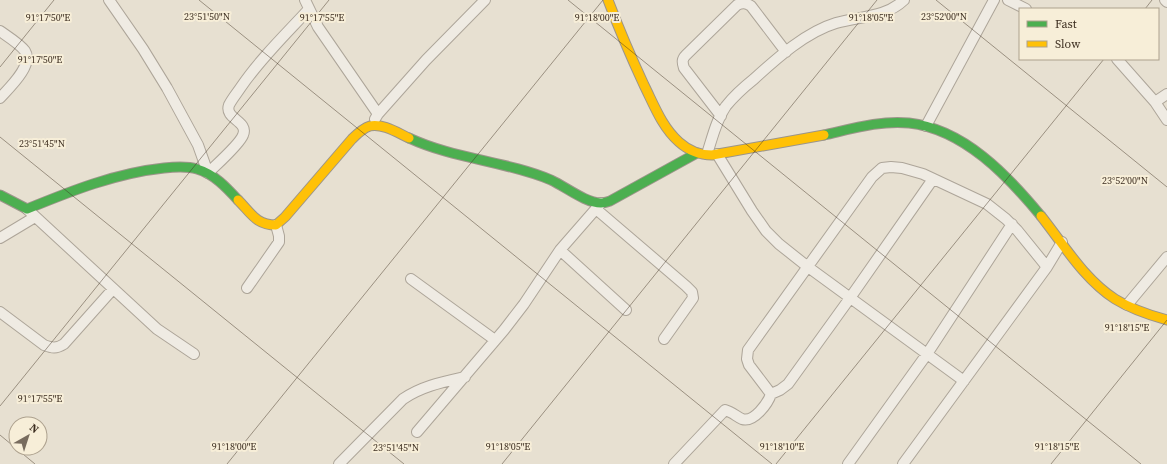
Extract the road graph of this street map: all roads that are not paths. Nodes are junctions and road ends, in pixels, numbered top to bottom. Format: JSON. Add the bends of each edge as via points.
{"nodes":[{"id":1,"x":109,"y":0,"type":"edge"},
{"id":2,"x":608,"y":0,"type":"edge"},
{"id":3,"x":904,"y":0,"type":"edge"},
{"id":4,"x":994,"y":0,"type":"edge"},
{"id":5,"x":1008,"y":0,"type":"edge"},
{"id":6,"x":1165,"y":0,"type":"edge"},
{"id":7,"x":478,"y":2,"type":"edge"},
{"id":8,"x":1167,"y":2,"type":"edge"},
{"id":9,"x":307,"y":5,"type":"edge"},
{"id":10,"x":1024,"y":8,"type":"edge"},
{"id":11,"x":0,"y":31,"type":"edge"},
{"id":12,"x":786,"y":52,"type":"junction"},
{"id":13,"x":1118,"y":60,"type":"edge"},
{"id":14,"x":1167,"y":94,"type":"edge"},
{"id":15,"x":0,"y":98,"type":"edge"},
{"id":16,"x":1155,"y":102,"type":"junction"},
{"id":17,"x":378,"y":114,"type":"junction"},
{"id":18,"x":721,"y":116,"type":"junction"},
{"id":19,"x":1167,"y":120,"type":"edge"},
{"id":20,"x":370,"y":126,"type":"junction"},
{"id":21,"x":926,"y":126,"type":"junction"},
{"id":22,"x":702,"y":154,"type":"junction"},
{"id":23,"x":717,"y":154,"type":"junction"},
{"id":24,"x":208,"y":173,"type":"junction"},
{"id":25,"x":933,"y":179,"type":"junction"},
{"id":26,"x":0,"y":194,"type":"edge"},
{"id":27,"x":598,"y":206,"type":"junction"},
{"id":28,"x":27,"y":209,"type":"junction"},
{"id":29,"x":35,"y":217,"type":"junction"},
{"id":30,"x":1012,"y":224,"type":"junction"},
{"id":31,"x":276,"y":225,"type":"junction"},
{"id":32,"x":0,"y":238,"type":"edge"},
{"id":33,"x":1062,"y":242,"type":"junction"},
{"id":34,"x":560,"y":250,"type":"junction"},
{"id":35,"x":1167,"y":257,"type":"edge"},
{"id":36,"x":808,"y":267,"type":"junction"},
{"id":37,"x":1047,"y":267,"type":"junction"},
{"id":38,"x":411,"y":279,"type":"dead end"},
{"id":39,"x":247,"y":288,"type":"dead end"},
{"id":40,"x":113,"y":289,"type":"junction"},
{"id":41,"x":850,"y":298,"type":"junction"},
{"id":42,"x":1127,"y":306,"type":"junction"},
{"id":43,"x":626,"y":310,"type":"dead end"},
{"id":44,"x":0,"y":312,"type":"edge"},
{"id":45,"x":1167,"y":320,"type":"edge"},
{"id":46,"x":664,"y":339,"type":"dead end"},
{"id":47,"x":495,"y":340,"type":"junction"},
{"id":48,"x":194,"y":354,"type":"dead end"},
{"id":49,"x":927,"y":354,"type":"junction"},
{"id":50,"x":465,"y":377,"type":"junction"},
{"id":51,"x":964,"y":381,"type":"junction"},
{"id":52,"x":771,"y":394,"type":"junction"},
{"id":53,"x":417,"y":432,"type":"dead end"},
{"id":54,"x":339,"y":464,"type":"edge"},
{"id":55,"x":674,"y":464,"type":"edge"},
{"id":56,"x":848,"y":464,"type":"edge"},
{"id":57,"x":903,"y":464,"type":"edge"}],
"edges":[{"from":1,"to":24,"type":"street","via":[[167,88],[198,145]]},
{"from":2,"to":22,"type":"main road","via":[[628,51],[663,122],[684,146]]},
{"from":3,"to":12,"type":"street","via":[[879,15],[836,23],[814,33]]},
{"from":4,"to":21,"type":"street"},
{"from":5,"to":10,"type":"street"},
{"from":6,"to":8,"type":"street"},
{"from":7,"to":17,"type":"street"},
{"from":9,"to":17,"type":"street","via":[[318,27]]},
{"from":9,"to":24,"type":"street","via":[[230,103],[229,114],[240,123],[244,134]]},
{"from":11,"to":15,"type":"street","via":[[24,50],[27,57],[22,72]]},
{"from":12,"to":18,"type":"street","via":[[736,95]]},
{"from":12,"to":18,"type":"street","via":[[751,6],[742,3],[686,55],[682,63],[684,68]]},
{"from":13,"to":16,"type":"street"},
{"from":14,"to":16,"type":"street"},
{"from":16,"to":19,"type":"street"},
{"from":17,"to":20,"type":"street"},
{"from":18,"to":22,"type":"street"},
{"from":20,"to":27,"type":"main road","via":[[389,129],[422,144],[466,157],[534,174],[555,182]]},
{"from":20,"to":31,"type":"main road","via":[[352,140]]},
{"from":21,"to":23,"type":"main road","via":[[907,122],[877,125]]},
{"from":21,"to":33,"type":"main road","via":[[952,137],[993,166],[1024,195]]},
{"from":22,"to":23,"type":"main road"},
{"from":22,"to":27,"type":"main road"},
{"from":23,"to":36,"type":"street","via":[[766,231]]},
{"from":24,"to":28,"type":"main road","via":[[198,169],[179,168],[154,169],[118,176]]},
{"from":24,"to":31,"type":"main road","via":[[260,222]]},
{"from":25,"to":30,"type":"street","via":[[987,204]]},
{"from":25,"to":36,"type":"street","via":[[902,168],[882,168],[872,177]]},
{"from":25,"to":41,"type":"street"},
{"from":26,"to":28,"type":"main road"},
{"from":27,"to":34,"type":"street"},
{"from":27,"to":46,"type":"street","via":[[692,292],[693,298]]},
{"from":28,"to":29,"type":"street"},
{"from":29,"to":32,"type":"street"},
{"from":29,"to":40,"type":"street"},
{"from":30,"to":37,"type":"street"},
{"from":30,"to":49,"type":"street"},
{"from":31,"to":39,"type":"street","via":[[279,242]]},
{"from":33,"to":37,"type":"street"},
{"from":33,"to":42,"type":"main road","via":[[1101,289]]},
{"from":34,"to":43,"type":"street"},
{"from":34,"to":47,"type":"street","via":[[524,304]]},
{"from":35,"to":42,"type":"street"},
{"from":36,"to":41,"type":"street"},
{"from":36,"to":52,"type":"street","via":[[748,350],[749,365]]},
{"from":37,"to":51,"type":"street"},
{"from":38,"to":47,"type":"street"},
{"from":40,"to":44,"type":"street","via":[[58,348],[44,345]]},
{"from":40,"to":48,"type":"street","via":[[156,329]]},
{"from":41,"to":49,"type":"street"},
{"from":41,"to":52,"type":"street","via":[[788,384]]},
{"from":42,"to":45,"type":"main road"},
{"from":47,"to":50,"type":"street"},
{"from":49,"to":51,"type":"street"},
{"from":49,"to":56,"type":"street"},
{"from":50,"to":53,"type":"street"},
{"from":50,"to":54,"type":"street","via":[[415,391]]},
{"from":51,"to":57,"type":"street"},
{"from":52,"to":55,"type":"street","via":[[769,401],[750,419],[743,419],[725,410]]}]}
